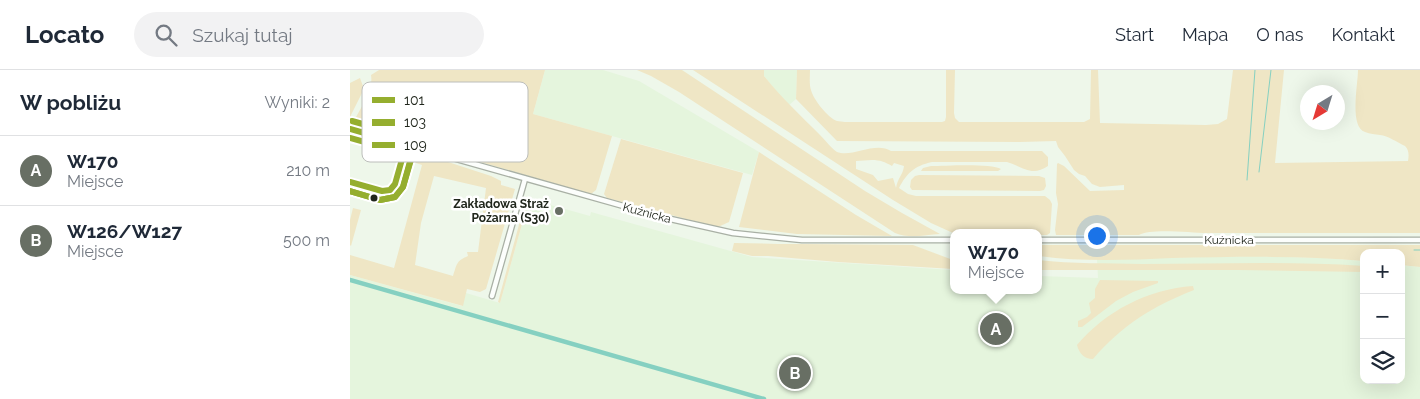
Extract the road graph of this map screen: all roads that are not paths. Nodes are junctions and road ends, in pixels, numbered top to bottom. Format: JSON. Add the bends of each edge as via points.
{"nodes":[{"id":1,"x":466,"y":162,"type":"edge"},
{"id":2,"x":525,"y":179,"type":"junction"},
{"id":3,"x":950,"y":240,"type":"edge"},
{"id":4,"x":1042,"y":240,"type":"edge"},
{"id":5,"x":1420,"y":240,"type":"edge"},
{"id":6,"x":492,"y":296,"type":"dead end"}],
"edges":[{"from":1,"to":2,"type":"street","name":"Kuźnicka"},
{"from":2,"to":3,"type":"street","name":"Kuźnicka","via":[[666,218],[733,232],[790,239]]},
{"from":2,"to":6,"type":"street"},
{"from":4,"to":5,"type":"street","name":"Kuźnicka"}]}
